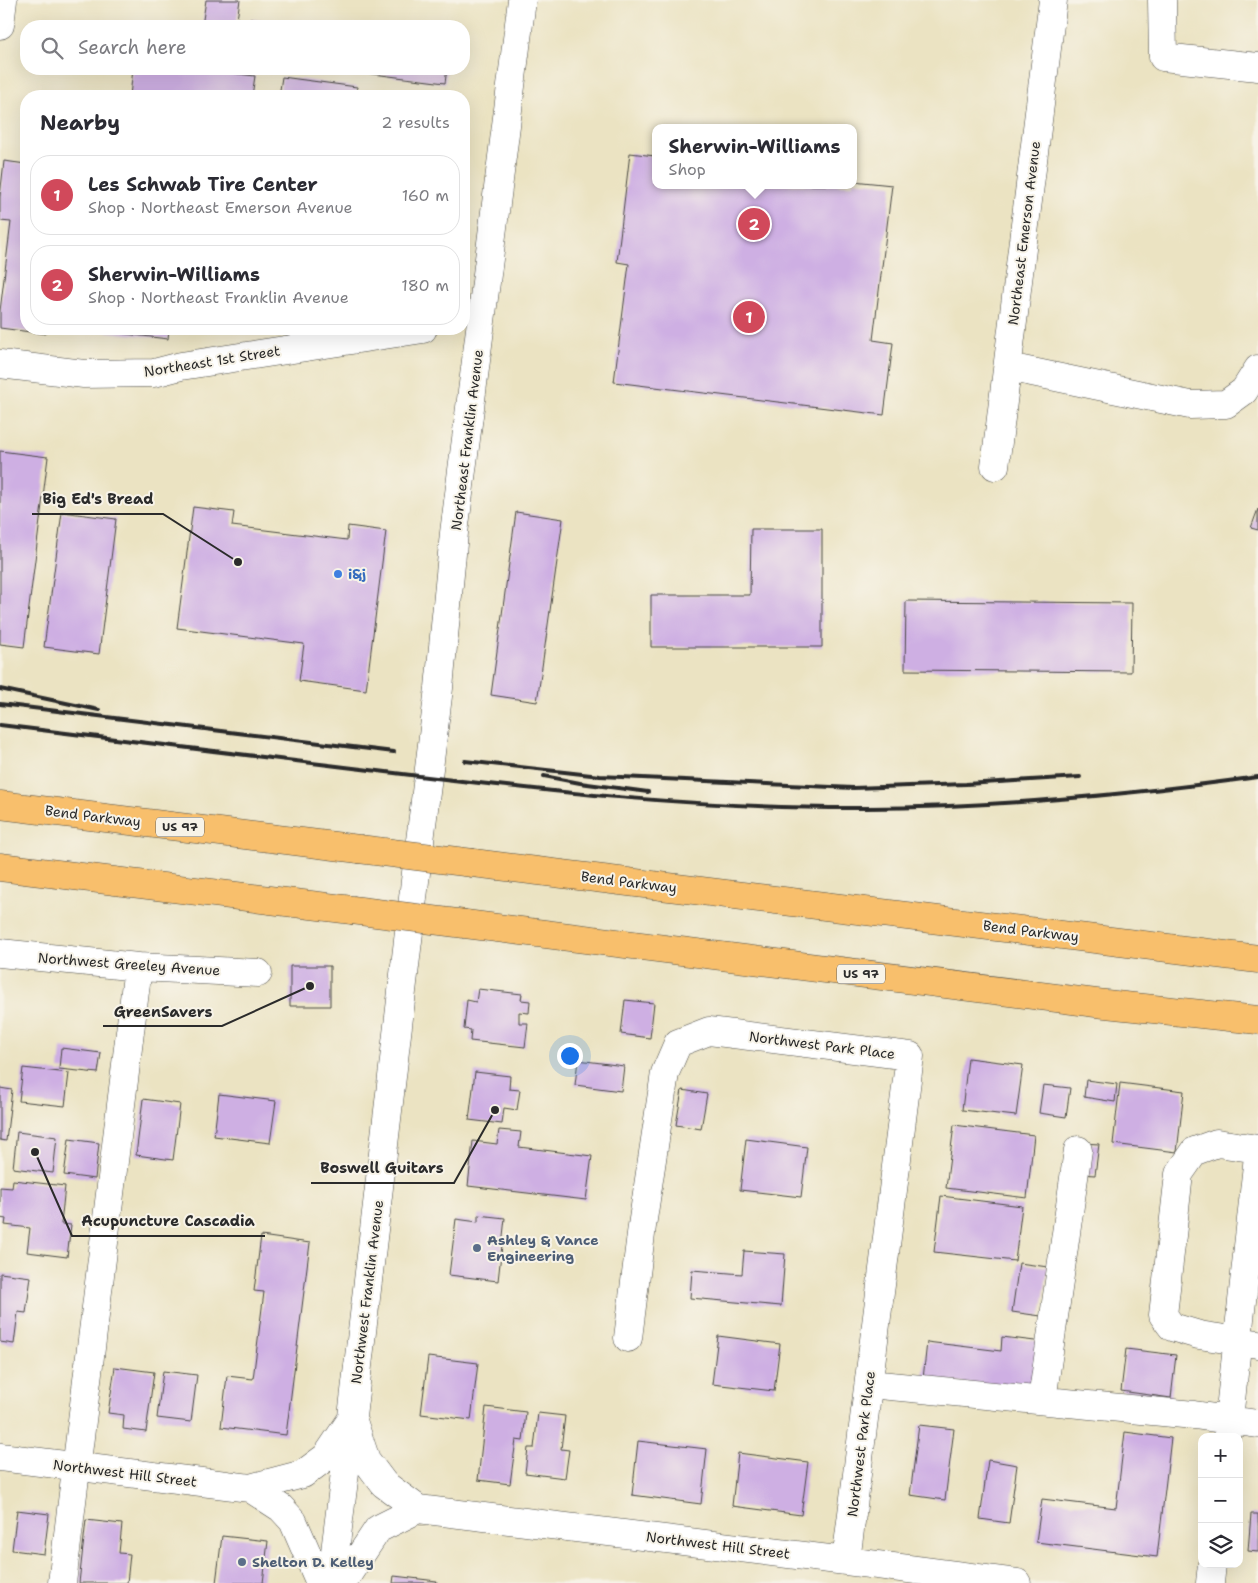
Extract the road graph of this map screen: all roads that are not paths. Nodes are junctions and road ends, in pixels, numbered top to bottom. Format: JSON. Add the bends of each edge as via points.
{"nodes":[{"id":1,"x":3,"y":0,"type":"edge"},
{"id":2,"x":522,"y":0,"type":"edge"},
{"id":3,"x":1053,"y":0,"type":"edge"},
{"id":4,"x":1162,"y":0,"type":"edge"},
{"id":5,"x":0,"y":26,"type":"edge"},
{"id":6,"x":1258,"y":67,"type":"edge"},
{"id":7,"x":473,"y":321,"type":"edge"},
{"id":8,"x":384,"y":335,"type":"edge"},
{"id":9,"x":0,"y":364,"type":"edge"},
{"id":10,"x":1008,"y":368,"type":"junction"},
{"id":11,"x":1258,"y":369,"type":"edge"},
{"id":12,"x":995,"y":466,"type":"dead end"},
{"id":13,"x":0,"y":805,"type":"edge"},
{"id":14,"x":0,"y":867,"type":"edge"},
{"id":15,"x":415,"y":881,"type":"joint"},
{"id":16,"x":1258,"y":941,"type":"edge"},
{"id":17,"x":1124,"y":942,"type":"junction"},
{"id":18,"x":0,"y":953,"type":"edge"},
{"id":19,"x":1258,"y":959,"type":"edge"},
{"id":20,"x":138,"y":967,"type":"junction"},
{"id":21,"x":258,"y":973,"type":"dead end"},
{"id":22,"x":1258,"y":1020,"type":"edge"},
{"id":23,"x":1258,"y":1148,"type":"edge"},
{"id":24,"x":1078,"y":1150,"type":"dead end"},
{"id":25,"x":1258,"y":1156,"type":"edge"},
{"id":26,"x":628,"y":1338,"type":"dead end"},
{"id":27,"x":1248,"y":1342,"type":"edge"},
{"id":28,"x":869,"y":1384,"type":"junction"},
{"id":29,"x":1042,"y":1400,"type":"junction"},
{"id":30,"x":352,"y":1417,"type":"junction"},
{"id":31,"x":1258,"y":1424,"type":"edge"},
{"id":32,"x":1228,"y":1428,"type":"edge"},
{"id":33,"x":0,"y":1457,"type":"edge"},
{"id":34,"x":75,"y":1467,"type":"junction"},
{"id":35,"x":250,"y":1488,"type":"junction"},
{"id":36,"x":418,"y":1509,"type":"junction"},
{"id":37,"x":846,"y":1560,"type":"junction"},
{"id":38,"x":1212,"y":1568,"type":"edge"},
{"id":39,"x":62,"y":1583,"type":"edge"},
{"id":40,"x":320,"y":1583,"type":"edge"},
{"id":41,"x":331,"y":1583,"type":"edge"},
{"id":42,"x":342,"y":1583,"type":"edge"},
{"id":43,"x":1017,"y":1583,"type":"edge"},
{"id":44,"x":1210,"y":1583,"type":"edge"}],
"edges":[{"from":1,"to":5,"type":"street"},
{"from":2,"to":7,"type":"street","name":"Northeast Franklin Avenue"},
{"from":3,"to":10,"type":"street","name":"Northeast Emerson Avenue"},
{"from":4,"to":6,"type":"street","via":[[1163,57]]},
{"from":7,"to":15,"type":"street","name":"Northeast Franklin Avenue","via":[[439,688]]},
{"from":8,"to":9,"type":"street","name":"Northeast 1st Street","via":[[181,366],[154,373],[84,374]]},
{"from":10,"to":11,"type":"street","via":[[1190,405],[1226,404],[1244,391]]},
{"from":10,"to":12,"type":"street","name":"Northeast Emerson Avenue"},
{"from":13,"to":17,"type":"highway","name":"Bend Parkway","number":"US 97","bridge":true},
{"from":14,"to":22,"type":"highway","number":"US 97","bridge":true,"via":[[1096,1004]]},
{"from":15,"to":30,"type":"street","name":"Northwest Franklin Avenue"},
{"from":16,"to":17,"type":"highway"},
{"from":17,"to":19,"type":"highway","name":"Bend Parkway","number":"US 97"},
{"from":18,"to":20,"type":"street","name":"Northwest Greeley Avenue"},
{"from":20,"to":21,"type":"street","name":"Northwest Greeley Avenue"},
{"from":20,"to":34,"type":"street"},
{"from":23,"to":27,"type":"street","via":[[1217,1144],[1194,1151],[1179,1174],[1163,1315],[1172,1327],[1199,1336]]},
{"from":24,"to":29,"type":"street"},
{"from":25,"to":27,"type":"street"},
{"from":26,"to":28,"type":"street","name":"Northwest Park Place","via":[[665,1073],[678,1043],[709,1031],[910,1056]]},
{"from":27,"to":32,"type":"street"},
{"from":28,"to":29,"type":"street"},
{"from":28,"to":37,"type":"street","name":"Northwest Park Place"},
{"from":29,"to":32,"type":"street"},
{"from":30,"to":35,"type":"street","name":"Northwest Hill Street","via":[[326,1456],[303,1474]]},
{"from":30,"to":36,"type":"street","name":"Northwest Hill Street","via":[[366,1460],[384,1484]]},
{"from":30,"to":41,"type":"street","name":"Northwest Franklin Avenue"},
{"from":31,"to":32,"type":"street"},
{"from":33,"to":34,"type":"street","name":"Northwest Hill Street"},
{"from":34,"to":35,"type":"street","name":"Northwest Hill Street"},
{"from":34,"to":39,"type":"street"},
{"from":35,"to":40,"type":"street","name":"Northwest Hill Street","via":[[281,1508],[293,1522]]},
{"from":36,"to":37,"type":"street","name":"Northwest Hill Street"},
{"from":36,"to":42,"type":"street","via":[[378,1529]]},
{"from":37,"to":43,"type":"street","name":"Northwest Hill Street"},
{"from":38,"to":44,"type":"street"}]}
